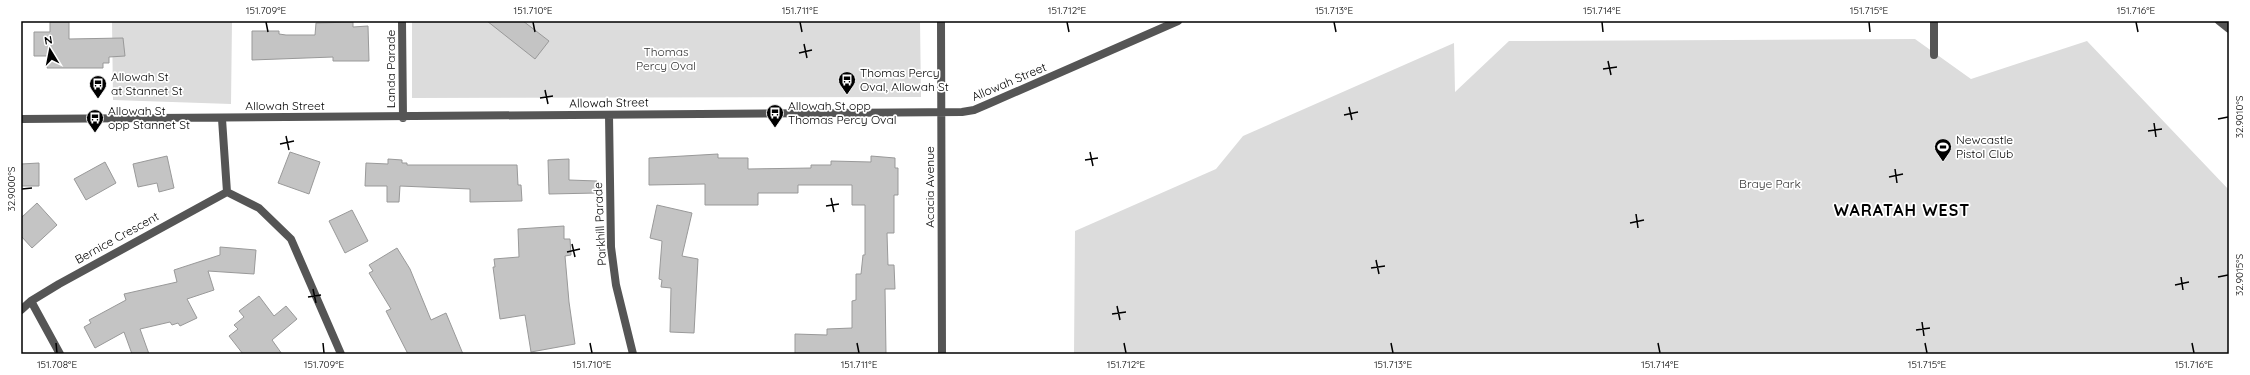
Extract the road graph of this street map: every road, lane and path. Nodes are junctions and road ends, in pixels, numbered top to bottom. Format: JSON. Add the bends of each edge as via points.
{"nodes":[{"id":1,"x":402,"y":21,"type":"edge"},
{"id":2,"x":941,"y":21,"type":"edge"},
{"id":3,"x":1178,"y":21,"type":"edge"},
{"id":4,"x":1934,"y":21,"type":"edge"},
{"id":5,"x":2219,"y":21,"type":"edge"},
{"id":6,"x":2229,"y":29,"type":"edge"},
{"id":7,"x":1934,"y":55,"type":"dead end"},
{"id":8,"x":942,"y":112,"type":"junction"},
{"id":9,"x":609,"y":115,"type":"junction"},
{"id":10,"x":403,"y":118,"type":"junction"},
{"id":11,"x":222,"y":119,"type":"junction"},
{"id":12,"x":21,"y":120,"type":"edge"},
{"id":13,"x":227,"y":192,"type":"junction"},
{"id":14,"x":31,"y":301,"type":"junction"},
{"id":15,"x":21,"y":310,"type":"edge"},
{"id":16,"x":60,"y":354,"type":"edge"},
{"id":17,"x":341,"y":354,"type":"edge"},
{"id":18,"x":633,"y":354,"type":"edge"},
{"id":19,"x":942,"y":354,"type":"edge"}],
"edges":[{"from":1,"to":10,"type":"street","name":"Landa Parade"},
{"from":2,"to":8,"type":"street","name":"Acacia Avenue"},
{"from":3,"to":8,"type":"street","name":"Allowah Street","via":[[974,110]]},
{"from":4,"to":7,"type":"street"},
{"from":5,"to":6,"type":"street"},
{"from":8,"to":9,"type":"street","name":"Allowah Street"},
{"from":8,"to":19,"type":"street","name":"Acacia Avenue"},
{"from":9,"to":10,"type":"street","name":"Allowah Street"},
{"from":9,"to":18,"type":"street","name":"Parkhill Parade","via":[[610,247],[616,285]]},
{"from":10,"to":11,"type":"street","name":"Allowah Street"},
{"from":11,"to":12,"type":"street","name":"Allowah Street"},
{"from":11,"to":13,"type":"street"},
{"from":13,"to":14,"type":"street","name":"Bernice Crescent"},
{"from":13,"to":17,"type":"street","via":[[259,208],[291,239]]},
{"from":14,"to":15,"type":"street","name":"Bernice Crescent"},
{"from":14,"to":16,"type":"street"}]}
